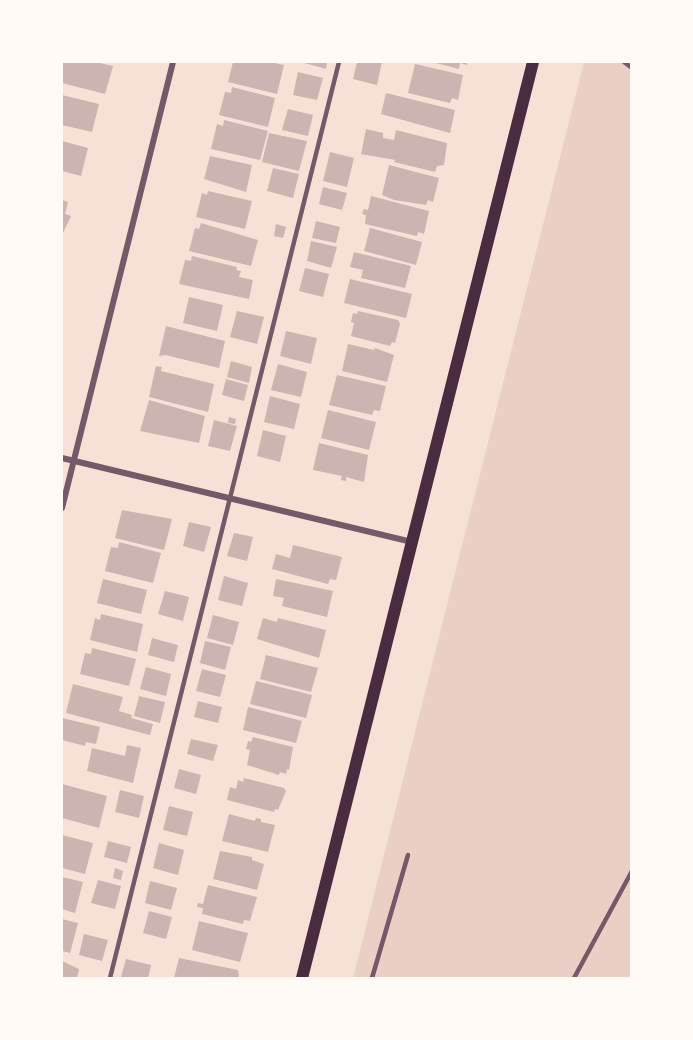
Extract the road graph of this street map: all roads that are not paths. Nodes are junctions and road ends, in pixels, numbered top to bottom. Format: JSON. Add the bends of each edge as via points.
{"nodes":[{"id":1,"x":174,"y":62,"type":"edge"},
{"id":2,"x":339,"y":62,"type":"edge"},
{"id":3,"x":533,"y":62,"type":"edge"},
{"id":4,"x":624,"y":62,"type":"edge"},
{"id":5,"x":632,"y":68,"type":"edge"},
{"id":6,"x":62,"y":458,"type":"edge"},
{"id":7,"x":73,"y":460,"type":"junction"},
{"id":8,"x":230,"y":498,"type":"junction"},
{"id":9,"x":62,"y":508,"type":"edge"},
{"id":10,"x":412,"y":542,"type":"junction"},
{"id":11,"x":408,"y":855,"type":"dead end"},
{"id":12,"x":632,"y":872,"type":"edge"},
{"id":13,"x":110,"y":978,"type":"edge"},
{"id":14,"x":302,"y":978,"type":"edge"},
{"id":15,"x":372,"y":978,"type":"edge"},
{"id":16,"x":574,"y":978,"type":"edge"}],
"edges":[{"from":1,"to":7,"type":"street"},
{"from":2,"to":8,"type":"lane"},
{"from":3,"to":10,"type":"main road"},
{"from":4,"to":5,"type":"lane"},
{"from":6,"to":7,"type":"street"},
{"from":7,"to":8,"type":"street"},
{"from":7,"to":9,"type":"street"},
{"from":8,"to":10,"type":"street"},
{"from":8,"to":13,"type":"lane"},
{"from":10,"to":14,"type":"main road"},
{"from":11,"to":15,"type":"lane"},
{"from":12,"to":16,"type":"lane"}]}
